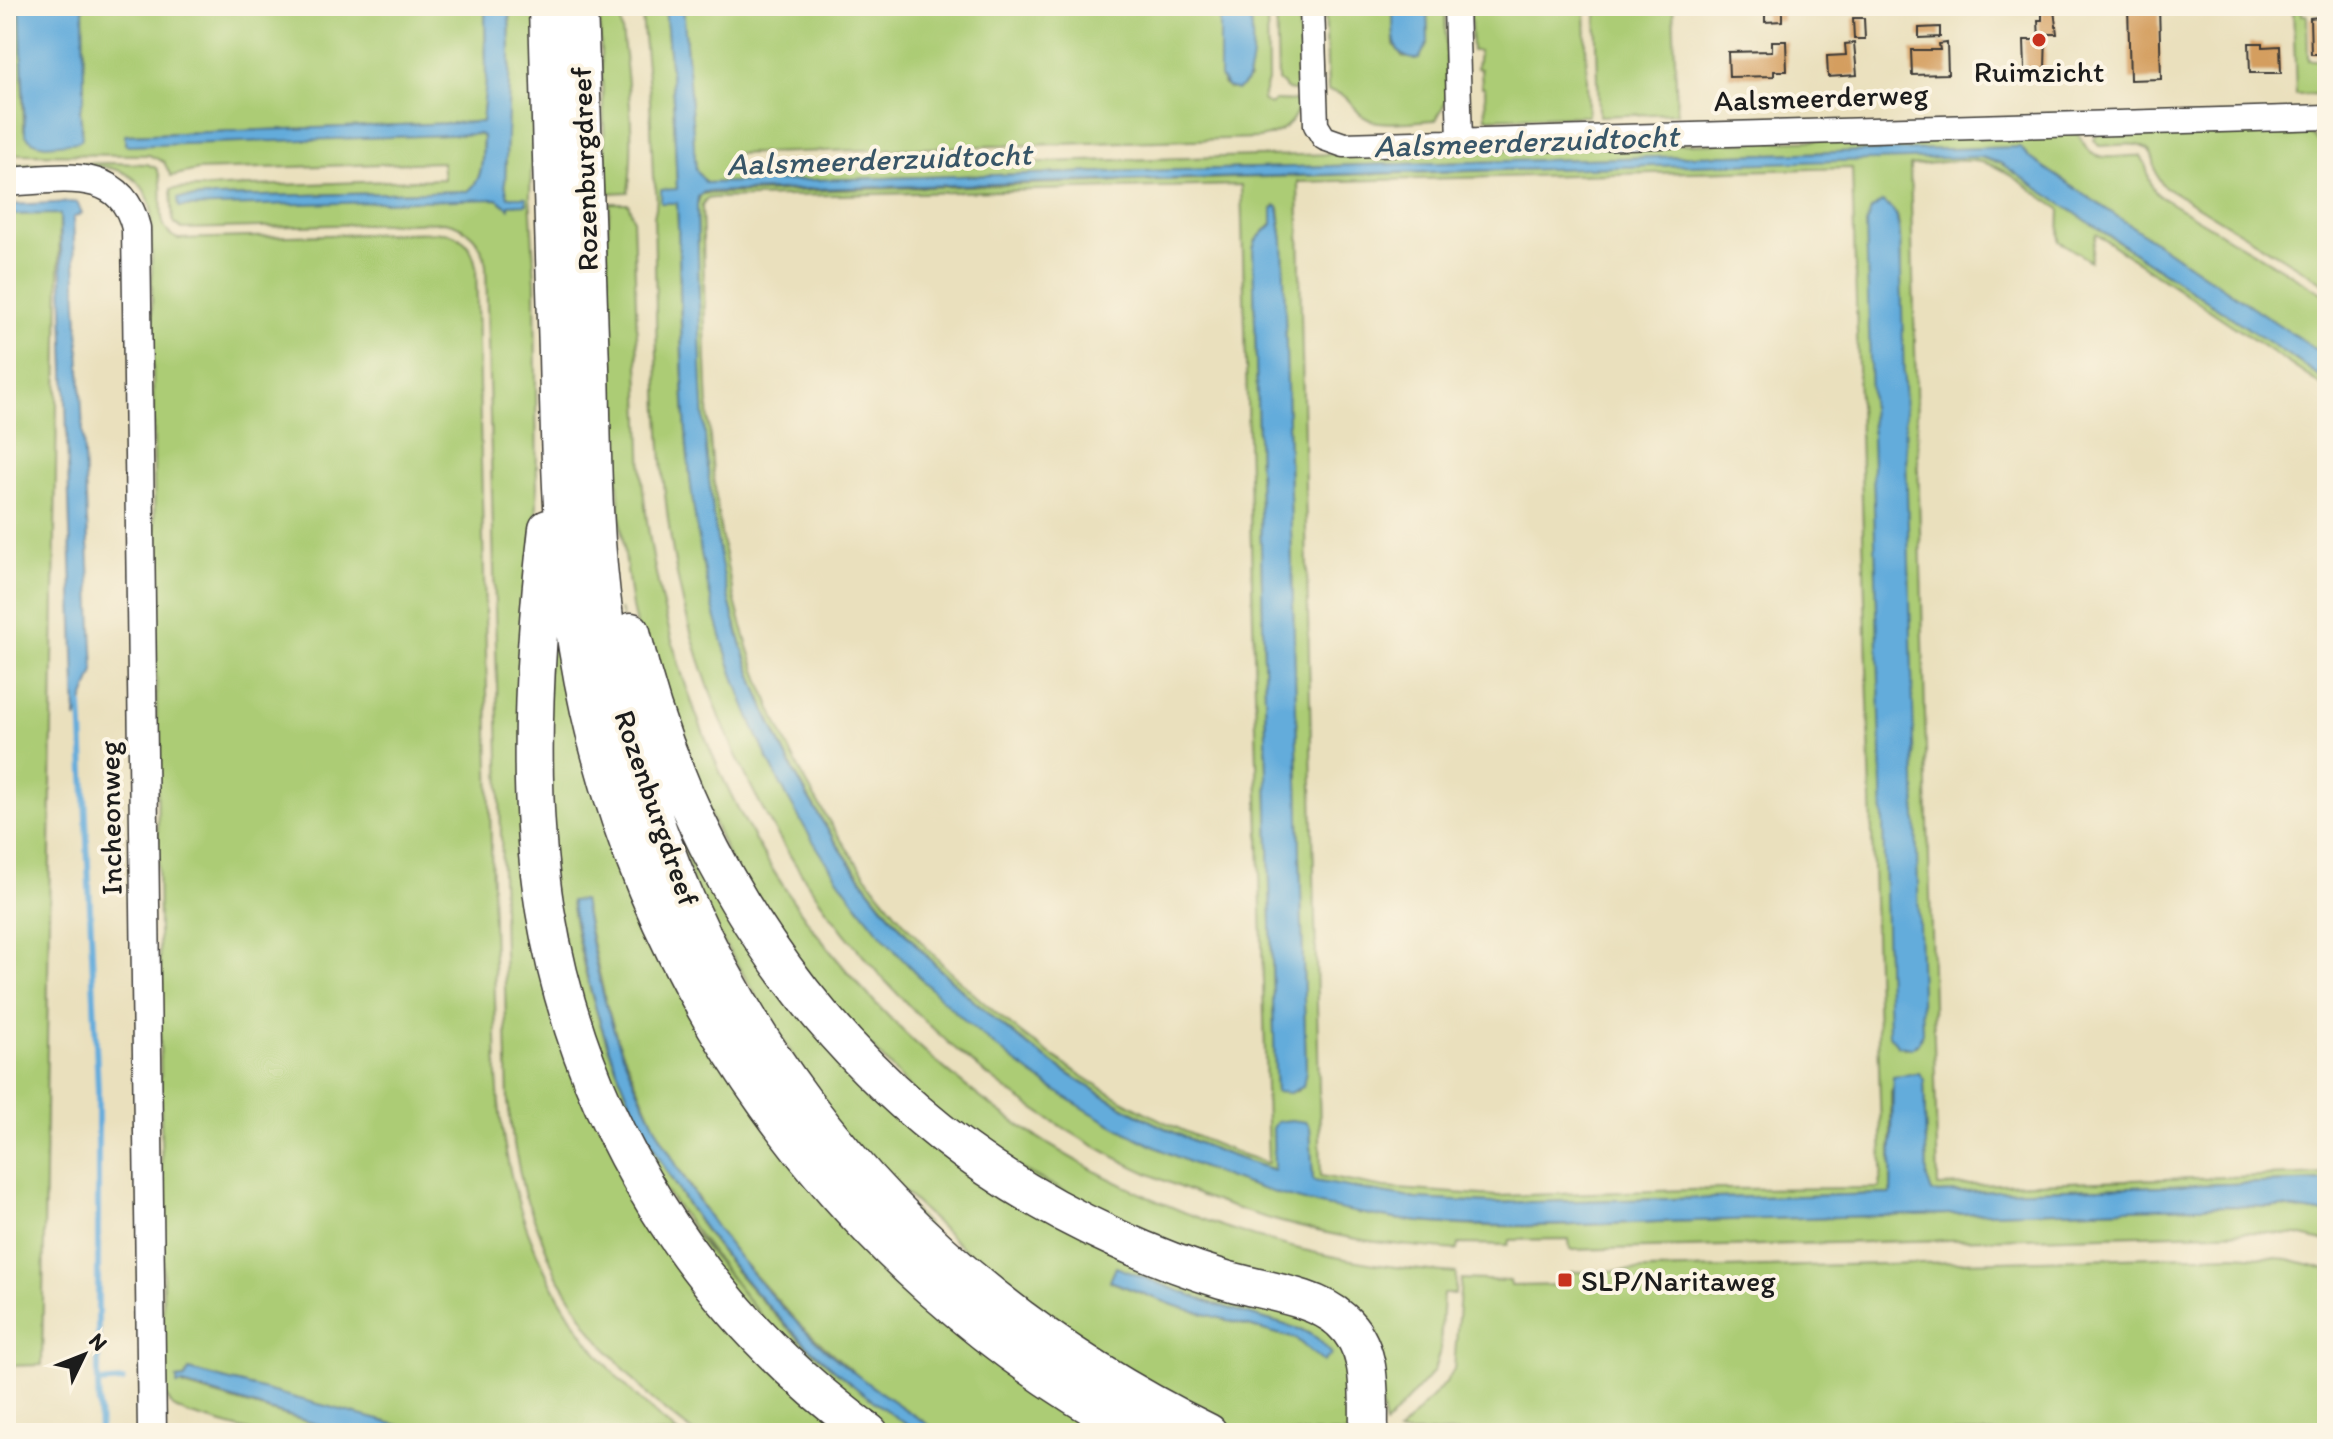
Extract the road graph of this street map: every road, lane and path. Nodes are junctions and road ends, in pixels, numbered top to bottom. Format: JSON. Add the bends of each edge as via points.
{"nodes":[{"id":1,"x":548,"y":6,"type":"edge"},
{"id":2,"x":578,"y":6,"type":"edge"},
{"id":3,"x":1312,"y":6,"type":"edge"},
{"id":4,"x":1456,"y":6,"type":"edge"},
{"id":5,"x":2322,"y":123,"type":"edge"},
{"id":6,"x":1460,"y":141,"type":"junction"},
{"id":7,"x":6,"y":182,"type":"edge"},
{"id":8,"x":576,"y":422,"type":"junction"},
{"id":9,"x":152,"y":1433,"type":"edge"},
{"id":10,"x":869,"y":1433,"type":"edge"},
{"id":11,"x":1139,"y":1433,"type":"edge"},
{"id":12,"x":1208,"y":1433,"type":"edge"},
{"id":13,"x":1369,"y":1433,"type":"edge"}],
"edges":[{"from":1,"to":8,"type":"highway","name":"Rozenburgdreef"},
{"from":2,"to":8,"type":"highway","name":"Rozenburgdreef"},
{"from":3,"to":6,"type":"street","name":"Aalsmeerderweg","via":[[1315,122],[1324,138],[1347,145]]},
{"from":4,"to":6,"type":"street"},
{"from":5,"to":6,"type":"street","name":"Aalsmeerderweg"},
{"from":7,"to":9,"type":"street","name":"Incheonweg","via":[[92,180],[114,189],[127,203],[136,228]]},
{"from":8,"to":10,"type":"highway","via":[[539,604],[536,794],[545,908],[569,1012],[617,1137],[679,1241],[765,1344]]},
{"from":8,"to":11,"type":"highway","name":"Rozenburgdreef","via":[[572,612],[591,718],[636,862],[697,995],[777,1119],[871,1231],[1013,1354]]},
{"from":8,"to":12,"type":"highway","name":"Rozenburgdreef","via":[[612,661],[633,757],[686,903],[756,1033],[837,1146],[940,1254],[1072,1357]]},
{"from":8,"to":13,"type":"highway","via":[[662,743],[727,884],[809,1003],[896,1095],[1009,1181],[1082,1223],[1157,1257],[1331,1312],[1344,1322],[1365,1356]]}]}
